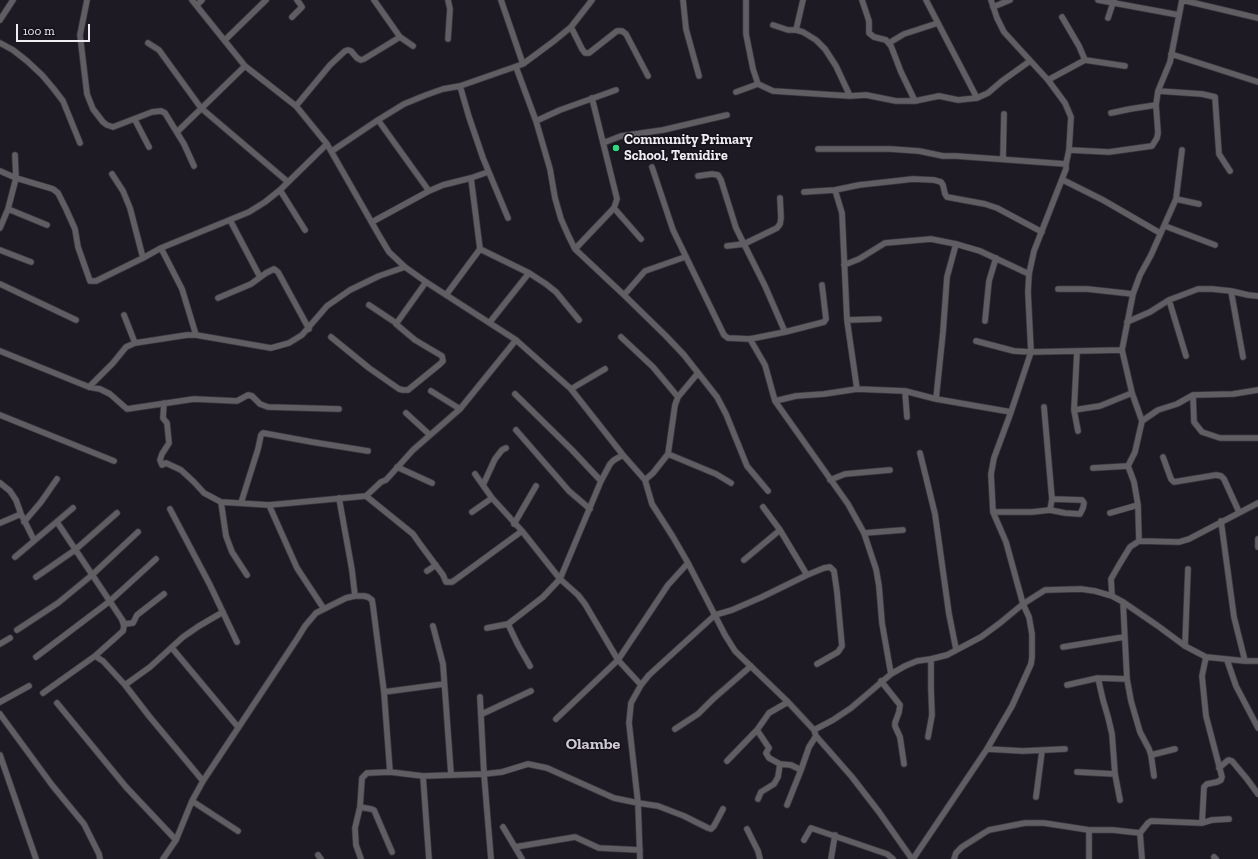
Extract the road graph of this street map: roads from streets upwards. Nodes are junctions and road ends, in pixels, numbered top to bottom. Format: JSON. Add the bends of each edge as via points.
{"nodes":[{"id":1,"x":12,"y":0,"type":"edge"},
{"id":2,"x":87,"y":0,"type":"edge"},
{"id":3,"x":192,"y":0,"type":"edge"},
{"id":4,"x":202,"y":0,"type":"edge"},
{"id":5,"x":266,"y":0,"type":"edge"},
{"id":6,"x":297,"y":0,"type":"edge"},
{"id":7,"x":374,"y":0,"type":"edge"},
{"id":8,"x":448,"y":0,"type":"edge"},
{"id":9,"x":683,"y":0,"type":"edge"},
{"id":10,"x":746,"y":0,"type":"edge"},
{"id":11,"x":802,"y":0,"type":"edge"},
{"id":12,"x":862,"y":0,"type":"edge"},
{"id":13,"x":926,"y":0,"type":"edge"},
{"id":14,"x":991,"y":0,"type":"edge"},
{"id":15,"x":1010,"y":0,"type":"edge"},
{"id":16,"x":1098,"y":0,"type":"edge"},
{"id":17,"x":1182,"y":0,"type":"edge"},
{"id":18,"x":503,"y":1,"type":"edge"},
{"id":19,"x":590,"y":1,"type":"edge"},
{"id":20,"x":1114,"y":1,"type":"edge"},
{"id":21,"x":197,"y":5,"type":"junction"},
{"id":22,"x":993,"y":7,"type":"junction"},
{"id":23,"x":1179,"y":15,"type":"junction"},
{"id":24,"x":292,"y":17,"type":"dead end"},
{"id":25,"x":1062,"y":17,"type":"dead end"},
{"id":26,"x":1108,"y":18,"type":"dead end"},
{"id":27,"x":1258,"y":18,"type":"edge"},
{"id":28,"x":0,"y":20,"type":"edge"},
{"id":29,"x":938,"y":23,"type":"junction"},
{"id":30,"x":773,"y":25,"type":"dead end"},
{"id":31,"x":571,"y":26,"type":"junction"},
{"id":32,"x":796,"y":30,"type":"junction"},
{"id":33,"x":400,"y":37,"type":"junction"},
{"id":34,"x":448,"y":39,"type":"dead end"},
{"id":35,"x":225,"y":40,"type":"junction"},
{"id":36,"x":0,"y":43,"type":"edge"},
{"id":37,"x":148,"y":43,"type":"dead end"},
{"id":38,"x":889,"y":43,"type":"junction"},
{"id":39,"x":413,"y":46,"type":"dead end"},
{"id":40,"x":1171,"y":54,"type":"junction"},
{"id":41,"x":1085,"y":60,"type":"junction"},
{"id":42,"x":1030,"y":61,"type":"junction"},
{"id":43,"x":523,"y":64,"type":"junction"},
{"id":44,"x":245,"y":66,"type":"junction"},
{"id":45,"x":1125,"y":66,"type":"dead end"},
{"id":46,"x":516,"y":67,"type":"junction"},
{"id":47,"x":648,"y":76,"type":"dead end"},
{"id":48,"x":699,"y":76,"type":"dead end"},
{"id":49,"x":1048,"y":80,"type":"junction"},
{"id":50,"x":1258,"y":82,"type":"edge"},
{"id":51,"x":758,"y":84,"type":"junction"},
{"id":52,"x":460,"y":86,"type":"junction"},
{"id":53,"x":616,"y":90,"type":"dead end"},
{"id":54,"x":1158,"y":91,"type":"junction"},
{"id":55,"x":736,"y":92,"type":"dead end"},
{"id":56,"x":850,"y":96,"type":"junction"},
{"id":57,"x":592,"y":98,"type":"junction"},
{"id":58,"x":977,"y":98,"type":"junction"},
{"id":59,"x":915,"y":101,"type":"junction"},
{"id":60,"x":1156,"y":105,"type":"junction"},
{"id":61,"x":296,"y":106,"type":"junction"},
{"id":62,"x":202,"y":108,"type":"junction"},
{"id":63,"x":1111,"y":113,"type":"dead end"},
{"id":64,"x":727,"y":114,"type":"dead end"},
{"id":65,"x":1004,"y":114,"type":"dead end"},
{"id":66,"x":135,"y":120,"type":"junction"},
{"id":67,"x":378,"y":120,"type":"junction"},
{"id":68,"x":536,"y":121,"type":"junction"},
{"id":69,"x":177,"y":132,"type":"junction"},
{"id":70,"x":80,"y":143,"type":"dead end"},
{"id":71,"x":603,"y":143,"type":"junction"},
{"id":72,"x":327,"y":144,"type":"junction"},
{"id":73,"x":149,"y":147,"type":"dead end"},
{"id":74,"x":818,"y":149,"type":"dead end"},
{"id":75,"x":1069,"y":150,"type":"junction"},
{"id":76,"x":1182,"y":150,"type":"dead end"},
{"id":77,"x":332,"y":151,"type":"junction"},
{"id":78,"x":15,"y":155,"type":"dead end"},
{"id":79,"x":1003,"y":159,"type":"junction"},
{"id":80,"x":1066,"y":164,"type":"junction"},
{"id":81,"x":194,"y":166,"type":"dead end"},
{"id":82,"x":652,"y":167,"type":"dead end"},
{"id":83,"x":0,"y":171,"type":"edge"},
{"id":84,"x":1230,"y":171,"type":"dead end"},
{"id":85,"x":488,"y":172,"type":"junction"},
{"id":86,"x":112,"y":174,"type":"dead end"},
{"id":87,"x":698,"y":176,"type":"dead end"},
{"id":88,"x":16,"y":178,"type":"junction"},
{"id":89,"x":472,"y":178,"type":"junction"},
{"id":90,"x":1063,"y":180,"type":"junction"},
{"id":91,"x":288,"y":182,"type":"junction"},
{"id":92,"x":280,"y":190,"type":"junction"},
{"id":93,"x":835,"y":190,"type":"junction"},
{"id":94,"x":429,"y":191,"type":"junction"},
{"id":95,"x":804,"y":192,"type":"dead end"},
{"id":96,"x":780,"y":198,"type":"dead end"},
{"id":97,"x":1176,"y":199,"type":"junction"},
{"id":98,"x":1199,"y":204,"type":"dead end"},
{"id":99,"x":614,"y":208,"type":"junction"},
{"id":100,"x":8,"y":209,"type":"junction"},
{"id":101,"x":508,"y":218,"type":"dead end"},
{"id":102,"x":230,"y":220,"type":"junction"},
{"id":103,"x":372,"y":222,"type":"junction"},
{"id":104,"x":47,"y":225,"type":"dead end"},
{"id":105,"x":1164,"y":226,"type":"junction"},
{"id":106,"x":0,"y":228,"type":"edge"},
{"id":107,"x":305,"y":230,"type":"dead end"},
{"id":108,"x":1042,"y":232,"type":"junction"},
{"id":109,"x":1160,"y":233,"type":"junction"},
{"id":110,"x":641,"y":239,"type":"dead end"},
{"id":111,"x":744,"y":244,"type":"junction"},
{"id":112,"x":956,"y":244,"type":"junction"},
{"id":113,"x":1215,"y":245,"type":"dead end"},
{"id":114,"x":727,"y":246,"type":"dead end"},
{"id":115,"x":161,"y":248,"type":"junction"},
{"id":116,"x":480,"y":249,"type":"junction"},
{"id":117,"x":575,"y":249,"type":"junction"},
{"id":118,"x":0,"y":250,"type":"edge"},
{"id":119,"x":685,"y":256,"type":"junction"},
{"id":120,"x":143,"y":258,"type":"junction"},
{"id":121,"x":996,"y":258,"type":"junction"},
{"id":122,"x":31,"y":262,"type":"dead end"},
{"id":123,"x":844,"y":265,"type":"junction"},
{"id":124,"x":405,"y":267,"type":"junction"},
{"id":125,"x":529,"y":273,"type":"junction"},
{"id":126,"x":1028,"y":274,"type":"junction"},
{"id":127,"x":260,"y":277,"type":"junction"},
{"id":128,"x":426,"y":282,"type":"junction"},
{"id":129,"x":0,"y":284,"type":"edge"},
{"id":130,"x":822,"y":286,"type":"dead end"},
{"id":131,"x":1058,"y":289,"type":"dead end"},
{"id":132,"x":1231,"y":291,"type":"junction"},
{"id":133,"x":1133,"y":294,"type":"junction"},
{"id":134,"x":446,"y":295,"type":"junction"},
{"id":135,"x":624,"y":295,"type":"junction"},
{"id":136,"x":1258,"y":296,"type":"edge"},
{"id":137,"x":218,"y":298,"type":"dead end"},
{"id":138,"x":1169,"y":300,"type":"junction"},
{"id":139,"x":369,"y":305,"type":"dead end"},
{"id":140,"x":124,"y":315,"type":"dead end"},
{"id":141,"x":879,"y":319,"type":"dead end"},
{"id":142,"x":76,"y":320,"type":"dead end"},
{"id":143,"x":579,"y":320,"type":"dead end"},
{"id":144,"x":847,"y":320,"type":"junction"},
{"id":145,"x":490,"y":322,"type":"junction"},
{"id":146,"x":985,"y":322,"type":"dead end"},
{"id":147,"x":1127,"y":322,"type":"junction"},
{"id":148,"x":396,"y":323,"type":"junction"},
{"id":149,"x":309,"y":329,"type":"junction"},
{"id":150,"x":785,"y":332,"type":"junction"},
{"id":151,"x":196,"y":335,"type":"junction"},
{"id":152,"x":331,"y":337,"type":"dead end"},
{"id":153,"x":621,"y":337,"type":"dead end"},
{"id":154,"x":750,"y":339,"type":"junction"},
{"id":155,"x":516,"y":340,"type":"junction"},
{"id":156,"x":976,"y":341,"type":"dead end"},
{"id":157,"x":135,"y":344,"type":"junction"},
{"id":158,"x":1122,"y":350,"type":"junction"},
{"id":159,"x":0,"y":351,"type":"edge"},
{"id":160,"x":1077,"y":351,"type":"junction"},
{"id":161,"x":1031,"y":352,"type":"junction"},
{"id":162,"x":1186,"y":356,"type":"dead end"},
{"id":163,"x":1243,"y":357,"type":"dead end"},
{"id":164,"x":605,"y":369,"type":"dead end"},
{"id":165,"x":698,"y":373,"type":"junction"},
{"id":166,"x":89,"y":387,"type":"junction"},
{"id":167,"x":571,"y":389,"type":"junction"},
{"id":168,"x":857,"y":389,"type":"junction"},
{"id":169,"x":1258,"y":390,"type":"edge"},
{"id":170,"x":431,"y":391,"type":"dead end"},
{"id":171,"x":905,"y":391,"type":"junction"},
{"id":172,"x":1132,"y":393,"type":"junction"},
{"id":173,"x":515,"y":394,"type":"dead end"},
{"id":174,"x":1193,"y":395,"type":"junction"},
{"id":175,"x":678,"y":397,"type":"junction"},
{"id":176,"x":936,"y":399,"type":"junction"},
{"id":177,"x":775,"y":401,"type":"junction"},
{"id":178,"x":164,"y":403,"type":"junction"},
{"id":179,"x":1044,"y":407,"type":"dead end"},
{"id":180,"x":339,"y":409,"type":"dead end"},
{"id":181,"x":460,"y":409,"type":"junction"},
{"id":182,"x":1074,"y":410,"type":"junction"},
{"id":183,"x":1012,"y":412,"type":"junction"},
{"id":184,"x":406,"y":413,"type":"dead end"},
{"id":185,"x":0,"y":415,"type":"edge"},
{"id":186,"x":907,"y":417,"type":"dead end"},
{"id":187,"x":1142,"y":421,"type":"junction"},
{"id":188,"x":516,"y":430,"type":"dead end"},
{"id":189,"x":1078,"y":431,"type":"dead end"},
{"id":190,"x":430,"y":435,"type":"junction"},
{"id":191,"x":1258,"y":438,"type":"edge"},
{"id":192,"x":506,"y":448,"type":"dead end"},
{"id":193,"x":368,"y":451,"type":"dead end"},
{"id":194,"x":920,"y":452,"type":"dead end"},
{"id":195,"x":668,"y":454,"type":"junction"},
{"id":196,"x":623,"y":455,"type":"junction"},
{"id":197,"x":1163,"y":457,"type":"dead end"},
{"id":198,"x":114,"y":461,"type":"dead end"},
{"id":199,"x":1128,"y":466,"type":"junction"},
{"id":200,"x":397,"y":467,"type":"junction"},
{"id":201,"x":1093,"y":468,"type":"dead end"},
{"id":202,"x":890,"y":470,"type":"dead end"},
{"id":203,"x":475,"y":474,"type":"dead end"},
{"id":204,"x":57,"y":480,"type":"dead end"},
{"id":205,"x":645,"y":480,"type":"junction"},
{"id":206,"x":830,"y":480,"type":"junction"},
{"id":207,"x":601,"y":481,"type":"junction"},
{"id":208,"x":731,"y":482,"type":"dead end"},
{"id":209,"x":0,"y":483,"type":"edge"},
{"id":210,"x":432,"y":483,"type":"dead end"},
{"id":211,"x":483,"y":485,"type":"junction"},
{"id":212,"x":536,"y":486,"type":"dead end"},
{"id":213,"x":768,"y":491,"type":"dead end"},
{"id":214,"x":366,"y":496,"type":"junction"},
{"id":215,"x":339,"y":498,"type":"junction"},
{"id":216,"x":492,"y":498,"type":"junction"},
{"id":217,"x":1052,"y":499,"type":"junction"},
{"id":218,"x":221,"y":502,"type":"junction"},
{"id":219,"x":241,"y":503,"type":"junction"},
{"id":220,"x":1258,"y":503,"type":"edge"},
{"id":221,"x":269,"y":505,"type":"junction"},
{"id":222,"x":1138,"y":506,"type":"junction"},
{"id":223,"x":763,"y":507,"type":"dead end"},
{"id":224,"x":73,"y":508,"type":"dead end"},
{"id":225,"x":170,"y":509,"type":"dead end"},
{"id":226,"x":590,"y":509,"type":"junction"},
{"id":227,"x":1050,"y":510,"type":"junction"},
{"id":228,"x":472,"y":512,"type":"dead end"},
{"id":229,"x":993,"y":512,"type":"junction"},
{"id":230,"x":1239,"y":512,"type":"junction"},
{"id":231,"x":116,"y":513,"type":"dead end"},
{"id":232,"x":1110,"y":513,"type":"dead end"},
{"id":233,"x":21,"y":514,"type":"junction"},
{"id":234,"x":1221,"y":521,"type":"junction"},
{"id":235,"x":24,"y":522,"type":"junction"},
{"id":236,"x":57,"y":522,"type":"junction"},
{"id":237,"x":0,"y":523,"type":"edge"},
{"id":238,"x":514,"y":524,"type":"junction"},
{"id":239,"x":780,"y":530,"type":"junction"},
{"id":240,"x":902,"y":530,"type":"dead end"},
{"id":241,"x":522,"y":531,"type":"junction"},
{"id":242,"x":138,"y":532,"type":"dead end"},
{"id":243,"x":864,"y":533,"type":"junction"},
{"id":244,"x":1258,"y":539,"type":"edge"},
{"id":245,"x":34,"y":540,"type":"junction"},
{"id":246,"x":1139,"y":541,"type":"junction"},
{"id":247,"x":1258,"y":547,"type":"edge"},
{"id":248,"x":75,"y":550,"type":"junction"},
{"id":249,"x":14,"y":557,"type":"dead end"},
{"id":250,"x":156,"y":560,"type":"dead end"},
{"id":251,"x":744,"y":560,"type":"dead end"},
{"id":252,"x":688,"y":563,"type":"junction"},
{"id":253,"x":436,"y":565,"type":"junction"},
{"id":254,"x":1188,"y":569,"type":"dead end"},
{"id":255,"x":427,"y":571,"type":"dead end"},
{"id":256,"x":807,"y":574,"type":"junction"},
{"id":257,"x":92,"y":575,"type":"junction"},
{"id":258,"x":246,"y":575,"type":"dead end"},
{"id":259,"x":36,"y":577,"type":"dead end"},
{"id":260,"x":560,"y":579,"type":"junction"},
{"id":261,"x":164,"y":594,"type":"dead end"},
{"id":262,"x":355,"y":596,"type":"junction"},
{"id":263,"x":1112,"y":596,"type":"junction"},
{"id":264,"x":110,"y":601,"type":"junction"},
{"id":265,"x":1123,"y":602,"type":"junction"},
{"id":266,"x":1023,"y":604,"type":"junction"},
{"id":267,"x":324,"y":609,"type":"junction"},
{"id":268,"x":223,"y":612,"type":"junction"},
{"id":269,"x":715,"y":615,"type":"junction"},
{"id":270,"x":120,"y":616,"type":"junction"},
{"id":271,"x":508,"y":624,"type":"junction"},
{"id":272,"x":433,"y":626,"type":"dead end"},
{"id":273,"x":487,"y":628,"type":"dead end"},
{"id":274,"x":17,"y":630,"type":"dead end"},
{"id":275,"x":1124,"y":637,"type":"junction"},
{"id":276,"x":10,"y":638,"type":"dead end"},
{"id":277,"x":237,"y":642,"type":"dead end"},
{"id":278,"x":0,"y":644,"type":"edge"},
{"id":279,"x":1186,"y":646,"type":"junction"},
{"id":280,"x":1062,"y":647,"type":"dead end"},
{"id":281,"x":172,"y":648,"type":"junction"},
{"id":282,"x":956,"y":649,"type":"junction"},
{"id":283,"x":95,"y":656,"type":"junction"},
{"id":284,"x":36,"y":657,"type":"dead end"},
{"id":285,"x":1206,"y":657,"type":"junction"},
{"id":286,"x":931,"y":659,"type":"junction"},
{"id":287,"x":618,"y":660,"type":"junction"},
{"id":288,"x":1227,"y":660,"type":"junction"},
{"id":289,"x":1258,"y":661,"type":"edge"},
{"id":290,"x":1245,"y":662,"type":"junction"},
{"id":291,"x":817,"y":664,"type":"dead end"},
{"id":292,"x":530,"y":666,"type":"dead end"},
{"id":293,"x":751,"y":666,"type":"junction"},
{"id":294,"x":891,"y":674,"type":"junction"},
{"id":295,"x":1098,"y":678,"type":"junction"},
{"id":296,"x":1128,"y":679,"type":"junction"},
{"id":297,"x":882,"y":681,"type":"junction"},
{"id":298,"x":444,"y":684,"type":"junction"},
{"id":299,"x":125,"y":685,"type":"junction"},
{"id":300,"x":641,"y":685,"type":"junction"},
{"id":301,"x":1067,"y":685,"type":"dead end"},
{"id":302,"x":29,"y":686,"type":"dead end"},
{"id":303,"x":532,"y":691,"type":"dead end"},
{"id":304,"x":43,"y":692,"type":"dead end"},
{"id":305,"x":384,"y":692,"type":"junction"},
{"id":306,"x":480,"y":697,"type":"dead end"},
{"id":307,"x":0,"y":702,"type":"edge"},
{"id":308,"x":788,"y":702,"type":"junction"},
{"id":309,"x":57,"y":703,"type":"dead end"},
{"id":310,"x":0,"y":714,"type":"edge"},
{"id":311,"x":482,"y":714,"type":"junction"},
{"id":312,"x":556,"y":719,"type":"dead end"},
{"id":313,"x":238,"y":727,"type":"junction"},
{"id":314,"x":1258,"y":728,"type":"edge"},
{"id":315,"x":675,"y":729,"type":"dead end"},
{"id":316,"x":757,"y":730,"type":"junction"},
{"id":317,"x":815,"y":733,"type":"junction"},
{"id":318,"x":928,"y":737,"type":"dead end"},
{"id":319,"x":987,"y":749,"type":"junction"},
{"id":320,"x":1065,"y":749,"type":"dead end"},
{"id":321,"x":1175,"y":749,"type":"dead end"},
{"id":322,"x":1042,"y":751,"type":"junction"},
{"id":323,"x":0,"y":755,"type":"edge"},
{"id":324,"x":1151,"y":755,"type":"junction"},
{"id":325,"x":727,"y":761,"type":"dead end"},
{"id":326,"x":780,"y":764,"type":"junction"},
{"id":327,"x":904,"y":764,"type":"dead end"},
{"id":328,"x":1219,"y":768,"type":"junction"},
{"id":329,"x":802,"y":770,"type":"junction"},
{"id":330,"x":390,"y":772,"type":"junction"},
{"id":331,"x":1077,"y":772,"type":"dead end"},
{"id":332,"x":451,"y":774,"type":"junction"},
{"id":333,"x":484,"y":774,"type":"junction"},
{"id":334,"x":1115,"y":774,"type":"junction"},
{"id":335,"x":422,"y":776,"type":"junction"},
{"id":336,"x":1154,"y":776,"type":"dead end"},
{"id":337,"x":203,"y":781,"type":"junction"},
{"id":338,"x":1258,"y":794,"type":"edge"},
{"id":339,"x":1036,"y":797,"type":"dead end"},
{"id":340,"x":758,"y":799,"type":"dead end"},
{"id":341,"x":1120,"y":800,"type":"dead end"},
{"id":342,"x":192,"y":801,"type":"junction"},
{"id":343,"x":638,"y":803,"type":"junction"},
{"id":344,"x":787,"y":804,"type":"dead end"},
{"id":345,"x":360,"y":807,"type":"junction"},
{"id":346,"x":722,"y":808,"type":"dead end"},
{"id":347,"x":1229,"y":819,"type":"dead end"},
{"id":348,"x":1202,"y":823,"type":"junction"},
{"id":349,"x":503,"y":827,"type":"dead end"},
{"id":350,"x":747,"y":829,"type":"dead end"},
{"id":351,"x":1089,"y":830,"type":"junction"},
{"id":352,"x":238,"y":831,"type":"dead end"},
{"id":353,"x":1140,"y":833,"type":"junction"},
{"id":354,"x":835,"y":835,"type":"junction"},
{"id":355,"x":176,"y":840,"type":"junction"},
{"id":356,"x":804,"y":840,"type":"dead end"},
{"id":357,"x":515,"y":847,"type":"junction"},
{"id":358,"x":640,"y":850,"type":"junction"},
{"id":359,"x":392,"y":852,"type":"dead end"},
{"id":360,"x":36,"y":859,"type":"edge"},
{"id":361,"x":100,"y":859,"type":"edge"},
{"id":362,"x":163,"y":859,"type":"edge"},
{"id":363,"x":361,"y":859,"type":"edge"},
{"id":364,"x":429,"y":859,"type":"edge"},
{"id":365,"x":491,"y":859,"type":"edge"},
{"id":366,"x":522,"y":859,"type":"edge"},
{"id":367,"x":640,"y":859,"type":"edge"},
{"id":368,"x":760,"y":859,"type":"edge"},
{"id":369,"x":831,"y":859,"type":"edge"},
{"id":370,"x":894,"y":859,"type":"edge"},
{"id":371,"x":913,"y":859,"type":"edge"},
{"id":372,"x":954,"y":859,"type":"edge"},
{"id":373,"x":1089,"y":859,"type":"edge"},
{"id":374,"x":1142,"y":859,"type":"edge"}],
"edges":[{"from":1,"to":28,"type":"street"},
{"from":2,"to":66,"type":"street","via":[[80,35],[89,100],[104,122],[113,128]]},
{"from":3,"to":21,"type":"street"},
{"from":4,"to":21,"type":"street"},
{"from":5,"to":35,"type":"street"},
{"from":6,"to":24,"type":"street","via":[[302,7]]},
{"from":7,"to":33,"type":"street"},
{"from":8,"to":34,"type":"street"},
{"from":9,"to":48,"type":"street","via":[[686,29]]},
{"from":10,"to":51,"type":"street","via":[[746,34]]},
{"from":11,"to":32,"type":"street"},
{"from":12,"to":38,"type":"street","via":[[869,21],[869,33]]},
{"from":13,"to":29,"type":"street"},
{"from":14,"to":22,"type":"street"},
{"from":15,"to":22,"type":"street"},
{"from":16,"to":20,"type":"street"},
{"from":17,"to":23,"type":"street"},
{"from":17,"to":27,"type":"street"},
{"from":18,"to":43,"type":"street"},
{"from":19,"to":31,"type":"street"},
{"from":20,"to":23,"type":"street"},
{"from":20,"to":26,"type":"street"},
{"from":21,"to":35,"type":"street"},
{"from":22,"to":42,"type":"street","via":[[1004,32]]},
{"from":23,"to":40,"type":"street"},
{"from":25,"to":41,"type":"street"},
{"from":29,"to":38,"type":"street","via":[[904,34]]},
{"from":29,"to":58,"type":"street"},
{"from":30,"to":32,"type":"street"},
{"from":31,"to":43,"type":"street"},
{"from":31,"to":47,"type":"street","via":[[585,53],[589,53],[617,31],[622,31]]},
{"from":32,"to":56,"type":"street","via":[[804,32],[825,49]]},
{"from":33,"to":39,"type":"street"},
{"from":33,"to":61,"type":"street","via":[[361,60],[351,51],[345,51]]},
{"from":35,"to":44,"type":"street"},
{"from":36,"to":70,"type":"street","via":[[27,61],[53,88],[63,101]]},
{"from":37,"to":62,"type":"street","via":[[159,50]]},
{"from":38,"to":59,"type":"street"},
{"from":40,"to":50,"type":"street"},
{"from":40,"to":54,"type":"street"},
{"from":41,"to":45,"type":"street"},
{"from":41,"to":49,"type":"street"},
{"from":42,"to":49,"type":"street"},
{"from":42,"to":58,"type":"street","via":[[988,93]]},
{"from":43,"to":46,"type":"street"},
{"from":44,"to":61,"type":"street"},
{"from":44,"to":62,"type":"street"},
{"from":46,"to":52,"type":"street"},
{"from":46,"to":68,"type":"street"},
{"from":49,"to":75,"type":"street","via":[[1069,110]]},
{"from":51,"to":55,"type":"street"},
{"from":51,"to":56,"type":"street","via":[[773,91]]},
{"from":52,"to":67,"type":"street","via":[[443,89],[411,101]]},
{"from":52,"to":85,"type":"street"},
{"from":53,"to":57,"type":"street"},
{"from":54,"to":60,"type":"street"},
{"from":54,"to":84,"type":"street","via":[[1215,97],[1219,154]]},
{"from":56,"to":59,"type":"street","via":[[866,95],[896,101]]},
{"from":57,"to":68,"type":"street"},
{"from":57,"to":71,"type":"street"},
{"from":58,"to":59,"type":"street","via":[[958,100],[939,96]]},
{"from":60,"to":63,"type":"street"},
{"from":60,"to":75,"type":"street","via":[[1158,133],[1152,146],[1109,152]]},
{"from":61,"to":72,"type":"street"},
{"from":62,"to":69,"type":"street"},
{"from":62,"to":91,"type":"street"},
{"from":64,"to":71,"type":"street","via":[[663,130],[621,136]]},
{"from":65,"to":79,"type":"street"},
{"from":66,"to":69,"type":"street","via":[[161,111]]},
{"from":66,"to":73,"type":"street"},
{"from":67,"to":77,"type":"street"},
{"from":67,"to":94,"type":"street"},
{"from":68,"to":117,"type":"street","via":[[561,219]]},
{"from":69,"to":81,"type":"street"},
{"from":71,"to":99,"type":"street","via":[[617,199]]},
{"from":72,"to":77,"type":"street"},
{"from":72,"to":91,"type":"street"},
{"from":74,"to":79,"type":"street","via":[[890,149],[943,156]]},
{"from":75,"to":80,"type":"street"},
{"from":76,"to":97,"type":"street"},
{"from":77,"to":103,"type":"street"},
{"from":78,"to":88,"type":"street"},
{"from":79,"to":80,"type":"street"},
{"from":80,"to":90,"type":"street"},
{"from":82,"to":119,"type":"street","via":[[673,230]]},
{"from":83,"to":88,"type":"street"},
{"from":85,"to":89,"type":"street"},
{"from":85,"to":101,"type":"street"},
{"from":86,"to":120,"type":"street","via":[[130,208]]},
{"from":87,"to":111,"type":"street","via":[[718,175]]},
{"from":88,"to":100,"type":"street"},
{"from":88,"to":120,"type":"street","via":[[53,189],[58,193],[75,229],[78,247],[90,282],[104,278]]},
{"from":89,"to":94,"type":"street"},
{"from":89,"to":116,"type":"street"},
{"from":90,"to":108,"type":"street"},
{"from":90,"to":109,"type":"street"},
{"from":91,"to":92,"type":"street"},
{"from":92,"to":102,"type":"street","via":[[249,212]]},
{"from":92,"to":107,"type":"street"},
{"from":93,"to":95,"type":"street"},
{"from":93,"to":108,"type":"street","via":[[913,179],[934,180],[941,182],[948,197],[997,208]]},
{"from":93,"to":123,"type":"street","via":[[842,213]]},
{"from":94,"to":103,"type":"street"},
{"from":96,"to":111,"type":"street","via":[[781,218],[777,228]]},
{"from":97,"to":98,"type":"street"},
{"from":97,"to":105,"type":"street"},
{"from":99,"to":110,"type":"street"},
{"from":99,"to":117,"type":"street"},
{"from":100,"to":104,"type":"street"},
{"from":100,"to":106,"type":"street"},
{"from":102,"to":115,"type":"street"},
{"from":102,"to":127,"type":"street"},
{"from":103,"to":124,"type":"street","via":[[389,252]]},
{"from":105,"to":109,"type":"street"},
{"from":105,"to":113,"type":"street"},
{"from":108,"to":126,"type":"street"},
{"from":109,"to":133,"type":"street"},
{"from":111,"to":114,"type":"street"},
{"from":111,"to":150,"type":"street"},
{"from":112,"to":121,"type":"street"},
{"from":112,"to":123,"type":"street","via":[[931,239],[885,243]]},
{"from":112,"to":176,"type":"street","via":[[947,277]]},
{"from":115,"to":120,"type":"street"},
{"from":115,"to":151,"type":"street","via":[[182,289]]},
{"from":116,"to":125,"type":"street"},
{"from":116,"to":134,"type":"street"},
{"from":117,"to":135,"type":"street"},
{"from":118,"to":122,"type":"street"},
{"from":119,"to":135,"type":"street","via":[[645,271]]},
{"from":119,"to":154,"type":"street","via":[[724,335],[728,338]]},
{"from":121,"to":126,"type":"street"},
{"from":121,"to":146,"type":"street","via":[[989,281]]},
{"from":123,"to":144,"type":"street"},
{"from":124,"to":128,"type":"street"},
{"from":124,"to":149,"type":"street","via":[[350,290],[327,306]]},
{"from":125,"to":143,"type":"street","via":[[556,292]]},
{"from":125,"to":145,"type":"street"},
{"from":126,"to":161,"type":"street"},
{"from":127,"to":137,"type":"street","via":[[251,284]]},
{"from":127,"to":149,"type":"street","via":[[274,269],[278,272]]},
{"from":128,"to":134,"type":"street"},
{"from":128,"to":148,"type":"street"},
{"from":129,"to":142,"type":"street"},
{"from":130,"to":150,"type":"street","via":[[826,319],[824,322]]},
{"from":131,"to":133,"type":"street"},
{"from":132,"to":136,"type":"street"},
{"from":132,"to":138,"type":"street","via":[[1198,289]]},
{"from":132,"to":163,"type":"street"},
{"from":133,"to":147,"type":"street"},
{"from":134,"to":145,"type":"street"},
{"from":135,"to":165,"type":"street","via":[[666,336]]},
{"from":138,"to":147,"type":"street"},
{"from":138,"to":162,"type":"street"},
{"from":139,"to":148,"type":"street"},
{"from":140,"to":157,"type":"street"},
{"from":141,"to":144,"type":"street"},
{"from":144,"to":168,"type":"street"},
{"from":145,"to":155,"type":"street"},
{"from":147,"to":158,"type":"street"},
{"from":148,"to":152,"type":"street","via":[[415,340],[442,356],[443,361],[408,390],[399,389]]},
{"from":149,"to":151,"type":"street","via":[[289,343],[271,348]]},
{"from":150,"to":154,"type":"street"},
{"from":151,"to":157,"type":"street"},
{"from":153,"to":175,"type":"street","via":[[653,367]]},
{"from":154,"to":177,"type":"street","via":[[765,365]]},
{"from":155,"to":167,"type":"street"},
{"from":155,"to":181,"type":"street"},
{"from":156,"to":161,"type":"street","via":[[1014,351]]},
{"from":157,"to":166,"type":"street","via":[[126,347]]},
{"from":158,"to":160,"type":"street"},
{"from":158,"to":172,"type":"street"},
{"from":159,"to":166,"type":"street"},
{"from":160,"to":161,"type":"street"},
{"from":160,"to":182,"type":"street"},
{"from":161,"to":183,"type":"street"},
{"from":164,"to":167,"type":"street"},
{"from":165,"to":175,"type":"street"},
{"from":165,"to":213,"type":"street","via":[[717,397],[726,414],[747,466]]},
{"from":166,"to":178,"type":"street","via":[[110,394],[127,409]]},
{"from":167,"to":196,"type":"street"},
{"from":168,"to":171,"type":"street"},
{"from":168,"to":177,"type":"street"},
{"from":169,"to":174,"type":"street","via":[[1233,394]]},
{"from":170,"to":181,"type":"street"},
{"from":171,"to":176,"type":"street"},
{"from":171,"to":186,"type":"street"},
{"from":172,"to":182,"type":"street","via":[[1100,406]]},
{"from":172,"to":187,"type":"street"},
{"from":173,"to":207,"type":"street"},
{"from":174,"to":187,"type":"street","via":[[1158,410]]},
{"from":174,"to":191,"type":"street","via":[[1194,422],[1202,432],[1220,438]]},
{"from":175,"to":195,"type":"street"},
{"from":176,"to":183,"type":"street"},
{"from":177,"to":206,"type":"street"},
{"from":178,"to":180,"type":"street","via":[[194,399],[237,400],[248,395],[268,408]]},
{"from":178,"to":218,"type":"street","via":[[163,418],[167,423],[169,443],[162,454],[162,464],[166,463],[181,470],[204,493]]},
{"from":179,"to":217,"type":"street"},
{"from":181,"to":190,"type":"street"},
{"from":182,"to":189,"type":"street"},
{"from":183,"to":229,"type":"street","via":[[994,458],[991,474]]},
{"from":184,"to":190,"type":"street"},
{"from":185,"to":198,"type":"street"},
{"from":187,"to":199,"type":"street","via":[[1135,452]]},
{"from":188,"to":226,"type":"street","via":[[569,491]]},
{"from":190,"to":200,"type":"street"},
{"from":192,"to":211,"type":"street","via":[[495,459]]},
{"from":193,"to":219,"type":"street","via":[[263,433]]},
{"from":194,"to":282,"type":"street","via":[[935,514]]},
{"from":195,"to":205,"type":"street","via":[[654,473]]},
{"from":195,"to":208,"type":"street"},
{"from":196,"to":205,"type":"street"},
{"from":196,"to":207,"type":"street","via":[[610,464]]},
{"from":197,"to":230,"type":"street","via":[[1174,482],[1221,476]]},
{"from":199,"to":201,"type":"street"},
{"from":199,"to":222,"type":"street"},
{"from":200,"to":210,"type":"street"},
{"from":200,"to":214,"type":"street"},
{"from":202,"to":206,"type":"street","via":[[845,474]]},
{"from":203,"to":211,"type":"street"},
{"from":204,"to":235,"type":"street"},
{"from":205,"to":252,"type":"street","via":[[652,504]]},
{"from":206,"to":243,"type":"street","via":[[848,504]]},
{"from":207,"to":226,"type":"street"},
{"from":209,"to":233,"type":"street","via":[[10,491]]},
{"from":211,"to":216,"type":"street"},
{"from":212,"to":238,"type":"street"},
{"from":214,"to":215,"type":"street"},
{"from":214,"to":253,"type":"street","via":[[413,534]]},
{"from":215,"to":221,"type":"street"},
{"from":215,"to":262,"type":"street"},
{"from":216,"to":228,"type":"street"},
{"from":216,"to":238,"type":"street"},
{"from":217,"to":227,"type":"street"},
{"from":217,"to":227,"type":"street","via":[[1078,499],[1084,503],[1080,514]]},
{"from":218,"to":219,"type":"street"},
{"from":218,"to":258,"type":"street","via":[[226,536]]},
{"from":219,"to":221,"type":"street"},
{"from":220,"to":230,"type":"street"},
{"from":221,"to":267,"type":"street","via":[[297,568]]},
{"from":222,"to":232,"type":"street"},
{"from":222,"to":246,"type":"street"},
{"from":223,"to":239,"type":"street"},
{"from":224,"to":236,"type":"street"},
{"from":225,"to":268,"type":"street"},
{"from":226,"to":260,"type":"street"},
{"from":227,"to":229,"type":"street"},
{"from":229,"to":266,"type":"street","via":[[1006,542]]},
{"from":230,"to":234,"type":"street"},
{"from":231,"to":248,"type":"street"},
{"from":233,"to":235,"type":"street"},
{"from":233,"to":237,"type":"street"},
{"from":234,"to":246,"type":"street","via":[[1179,542]]},
{"from":234,"to":290,"type":"street","via":[[1234,617]]},
{"from":235,"to":245,"type":"street"},
{"from":236,"to":245,"type":"street"},
{"from":236,"to":248,"type":"street"},
{"from":238,"to":241,"type":"street"},
{"from":239,"to":251,"type":"street"},
{"from":239,"to":256,"type":"street"},
{"from":240,"to":243,"type":"street"},
{"from":241,"to":253,"type":"street","via":[[452,582],[446,582]]},
{"from":241,"to":260,"type":"street"},
{"from":242,"to":257,"type":"street"},
{"from":243,"to":294,"type":"street","via":[[876,569]]},
{"from":244,"to":247,"type":"street"},
{"from":245,"to":249,"type":"street"},
{"from":246,"to":263,"type":"street","via":[[1130,547],[1111,579]]},
{"from":248,"to":257,"type":"street"},
{"from":248,"to":259,"type":"street"},
{"from":250,"to":264,"type":"street"},
{"from":252,"to":269,"type":"street"},
{"from":252,"to":287,"type":"street","via":[[668,585]]},
{"from":253,"to":255,"type":"street"},
{"from":254,"to":279,"type":"street"},
{"from":256,"to":269,"type":"street","via":[[762,597]]},
{"from":256,"to":291,"type":"street","via":[[830,567],[834,571],[837,592],[842,646],[838,652]]},
{"from":257,"to":264,"type":"street"},
{"from":257,"to":274,"type":"street"},
{"from":260,"to":271,"type":"street","via":[[544,597]]},
{"from":260,"to":287,"type":"street","via":[[585,604]]},
{"from":261,"to":270,"type":"street","via":[[137,615],[133,623],[125,624]]},
{"from":262,"to":267,"type":"street"},
{"from":262,"to":305,"type":"street","via":[[364,596],[372,600]]},
{"from":263,"to":265,"type":"street"},
{"from":263,"to":266,"type":"street","via":[[1081,589],[1045,590]]},
{"from":264,"to":270,"type":"street"},
{"from":264,"to":284,"type":"street"},
{"from":265,"to":275,"type":"street"},
{"from":265,"to":279,"type":"street"},
{"from":266,"to":282,"type":"street","via":[[981,637]]},
{"from":266,"to":319,"type":"street","via":[[1031,626],[1031,664],[1012,706]]},
{"from":267,"to":313,"type":"street","via":[[308,622]]},
{"from":268,"to":277,"type":"street"},
{"from":268,"to":281,"type":"street","via":[[199,626]]},
{"from":269,"to":293,"type":"street","via":[[735,651]]},
{"from":269,"to":300,"type":"street"},
{"from":270,"to":283,"type":"street","via":[[124,626],[123,632]]},
{"from":271,"to":273,"type":"street"},
{"from":271,"to":292,"type":"street"},
{"from":272,"to":298,"type":"street","via":[[443,664]]},
{"from":275,"to":280,"type":"street"},
{"from":275,"to":296,"type":"street"},
{"from":276,"to":278,"type":"street"},
{"from":279,"to":285,"type":"street"},
{"from":281,"to":299,"type":"street"},
{"from":281,"to":313,"type":"street"},
{"from":282,"to":286,"type":"street","via":[[947,655]]},
{"from":283,"to":299,"type":"street"},
{"from":283,"to":304,"type":"street"},
{"from":285,"to":288,"type":"street"},
{"from":285,"to":328,"type":"street","via":[[1202,676],[1206,716]]},
{"from":286,"to":294,"type":"street","via":[[917,661]]},
{"from":286,"to":318,"type":"street","via":[[932,715]]},
{"from":287,"to":300,"type":"street"},
{"from":287,"to":312,"type":"street"},
{"from":288,"to":290,"type":"street"},
{"from":288,"to":314,"type":"street","via":[[1236,686]]},
{"from":289,"to":290,"type":"street"},
{"from":293,"to":308,"type":"street"},
{"from":293,"to":315,"type":"street","via":[[698,714]]},
{"from":294,"to":297,"type":"street"},
{"from":295,"to":296,"type":"street"},
{"from":295,"to":301,"type":"street"},
{"from":295,"to":334,"type":"street","via":[[1112,734]]},
{"from":296,"to":324,"type":"street","via":[[1140,732]]},
{"from":297,"to":317,"type":"street","via":[[851,708]]},
{"from":297,"to":327,"type":"street","via":[[900,705],[895,726],[900,737]]},
{"from":298,"to":305,"type":"street"},
{"from":298,"to":332,"type":"street"},
{"from":299,"to":337,"type":"street"},
{"from":300,"to":343,"type":"street","via":[[632,703],[629,723]]},
{"from":302,"to":307,"type":"street"},
{"from":303,"to":311,"type":"street"},
{"from":305,"to":330,"type":"street"},
{"from":306,"to":311,"type":"street"},
{"from":308,"to":316,"type":"street","via":[[769,713]]},
{"from":308,"to":317,"type":"street"},
{"from":309,"to":355,"type":"street","via":[[126,786]]},
{"from":310,"to":361,"type":"street","via":[[84,824]]},
{"from":311,"to":333,"type":"street"},
{"from":313,"to":337,"type":"street"},
{"from":316,"to":325,"type":"street"},
{"from":316,"to":326,"type":"street","via":[[769,748],[766,753],[769,758]]},
{"from":317,"to":329,"type":"street"},
{"from":317,"to":371,"type":"street","via":[[879,812]]},
{"from":319,"to":322,"type":"street"},
{"from":319,"to":371,"type":"street"},
{"from":320,"to":322,"type":"street"},
{"from":321,"to":324,"type":"street"},
{"from":322,"to":339,"type":"street"},
{"from":323,"to":360,"type":"street"},
{"from":324,"to":336,"type":"street"},
{"from":326,"to":329,"type":"street"},
{"from":326,"to":340,"type":"street","via":[[774,784],[761,792]]},
{"from":328,"to":338,"type":"street","via":[[1227,760],[1232,761]]},
{"from":328,"to":348,"type":"street","via":[[1221,780],[1204,787]]},
{"from":329,"to":344,"type":"street"},
{"from":330,"to":335,"type":"street"},
{"from":330,"to":345,"type":"street","via":[[363,775]]},
{"from":331,"to":334,"type":"street"},
{"from":332,"to":333,"type":"street"},
{"from":332,"to":335,"type":"street"},
{"from":333,"to":343,"type":"street","via":[[502,772],[528,764],[536,765],[614,798]]},
{"from":333,"to":365,"type":"street"},
{"from":334,"to":341,"type":"street"},
{"from":335,"to":364,"type":"street"},
{"from":337,"to":342,"type":"street"},
{"from":342,"to":352,"type":"street"},
{"from":342,"to":355,"type":"street"},
{"from":343,"to":346,"type":"street","via":[[658,806],[711,829]]},
{"from":343,"to":358,"type":"street"},
{"from":345,"to":359,"type":"street","via":[[374,810]]},
{"from":345,"to":363,"type":"street","via":[[355,834]]},
{"from":347,"to":348,"type":"street"},
{"from":348,"to":353,"type":"street","via":[[1151,821]]},
{"from":349,"to":357,"type":"street"},
{"from":350,"to":368,"type":"street"},
{"from":351,"to":353,"type":"street"},
{"from":351,"to":372,"type":"street","via":[[1039,823],[1007,826],[984,833],[962,847]]},
{"from":351,"to":373,"type":"street"},
{"from":353,"to":374,"type":"street"},
{"from":354,"to":356,"type":"street","via":[[811,828]]},
{"from":354,"to":369,"type":"street"},
{"from":354,"to":370,"type":"street"},
{"from":355,"to":362,"type":"street"},
{"from":357,"to":358,"type":"street","via":[[575,836],[599,848]]},
{"from":357,"to":366,"type":"street"},
{"from":358,"to":367,"type":"street"}]}
